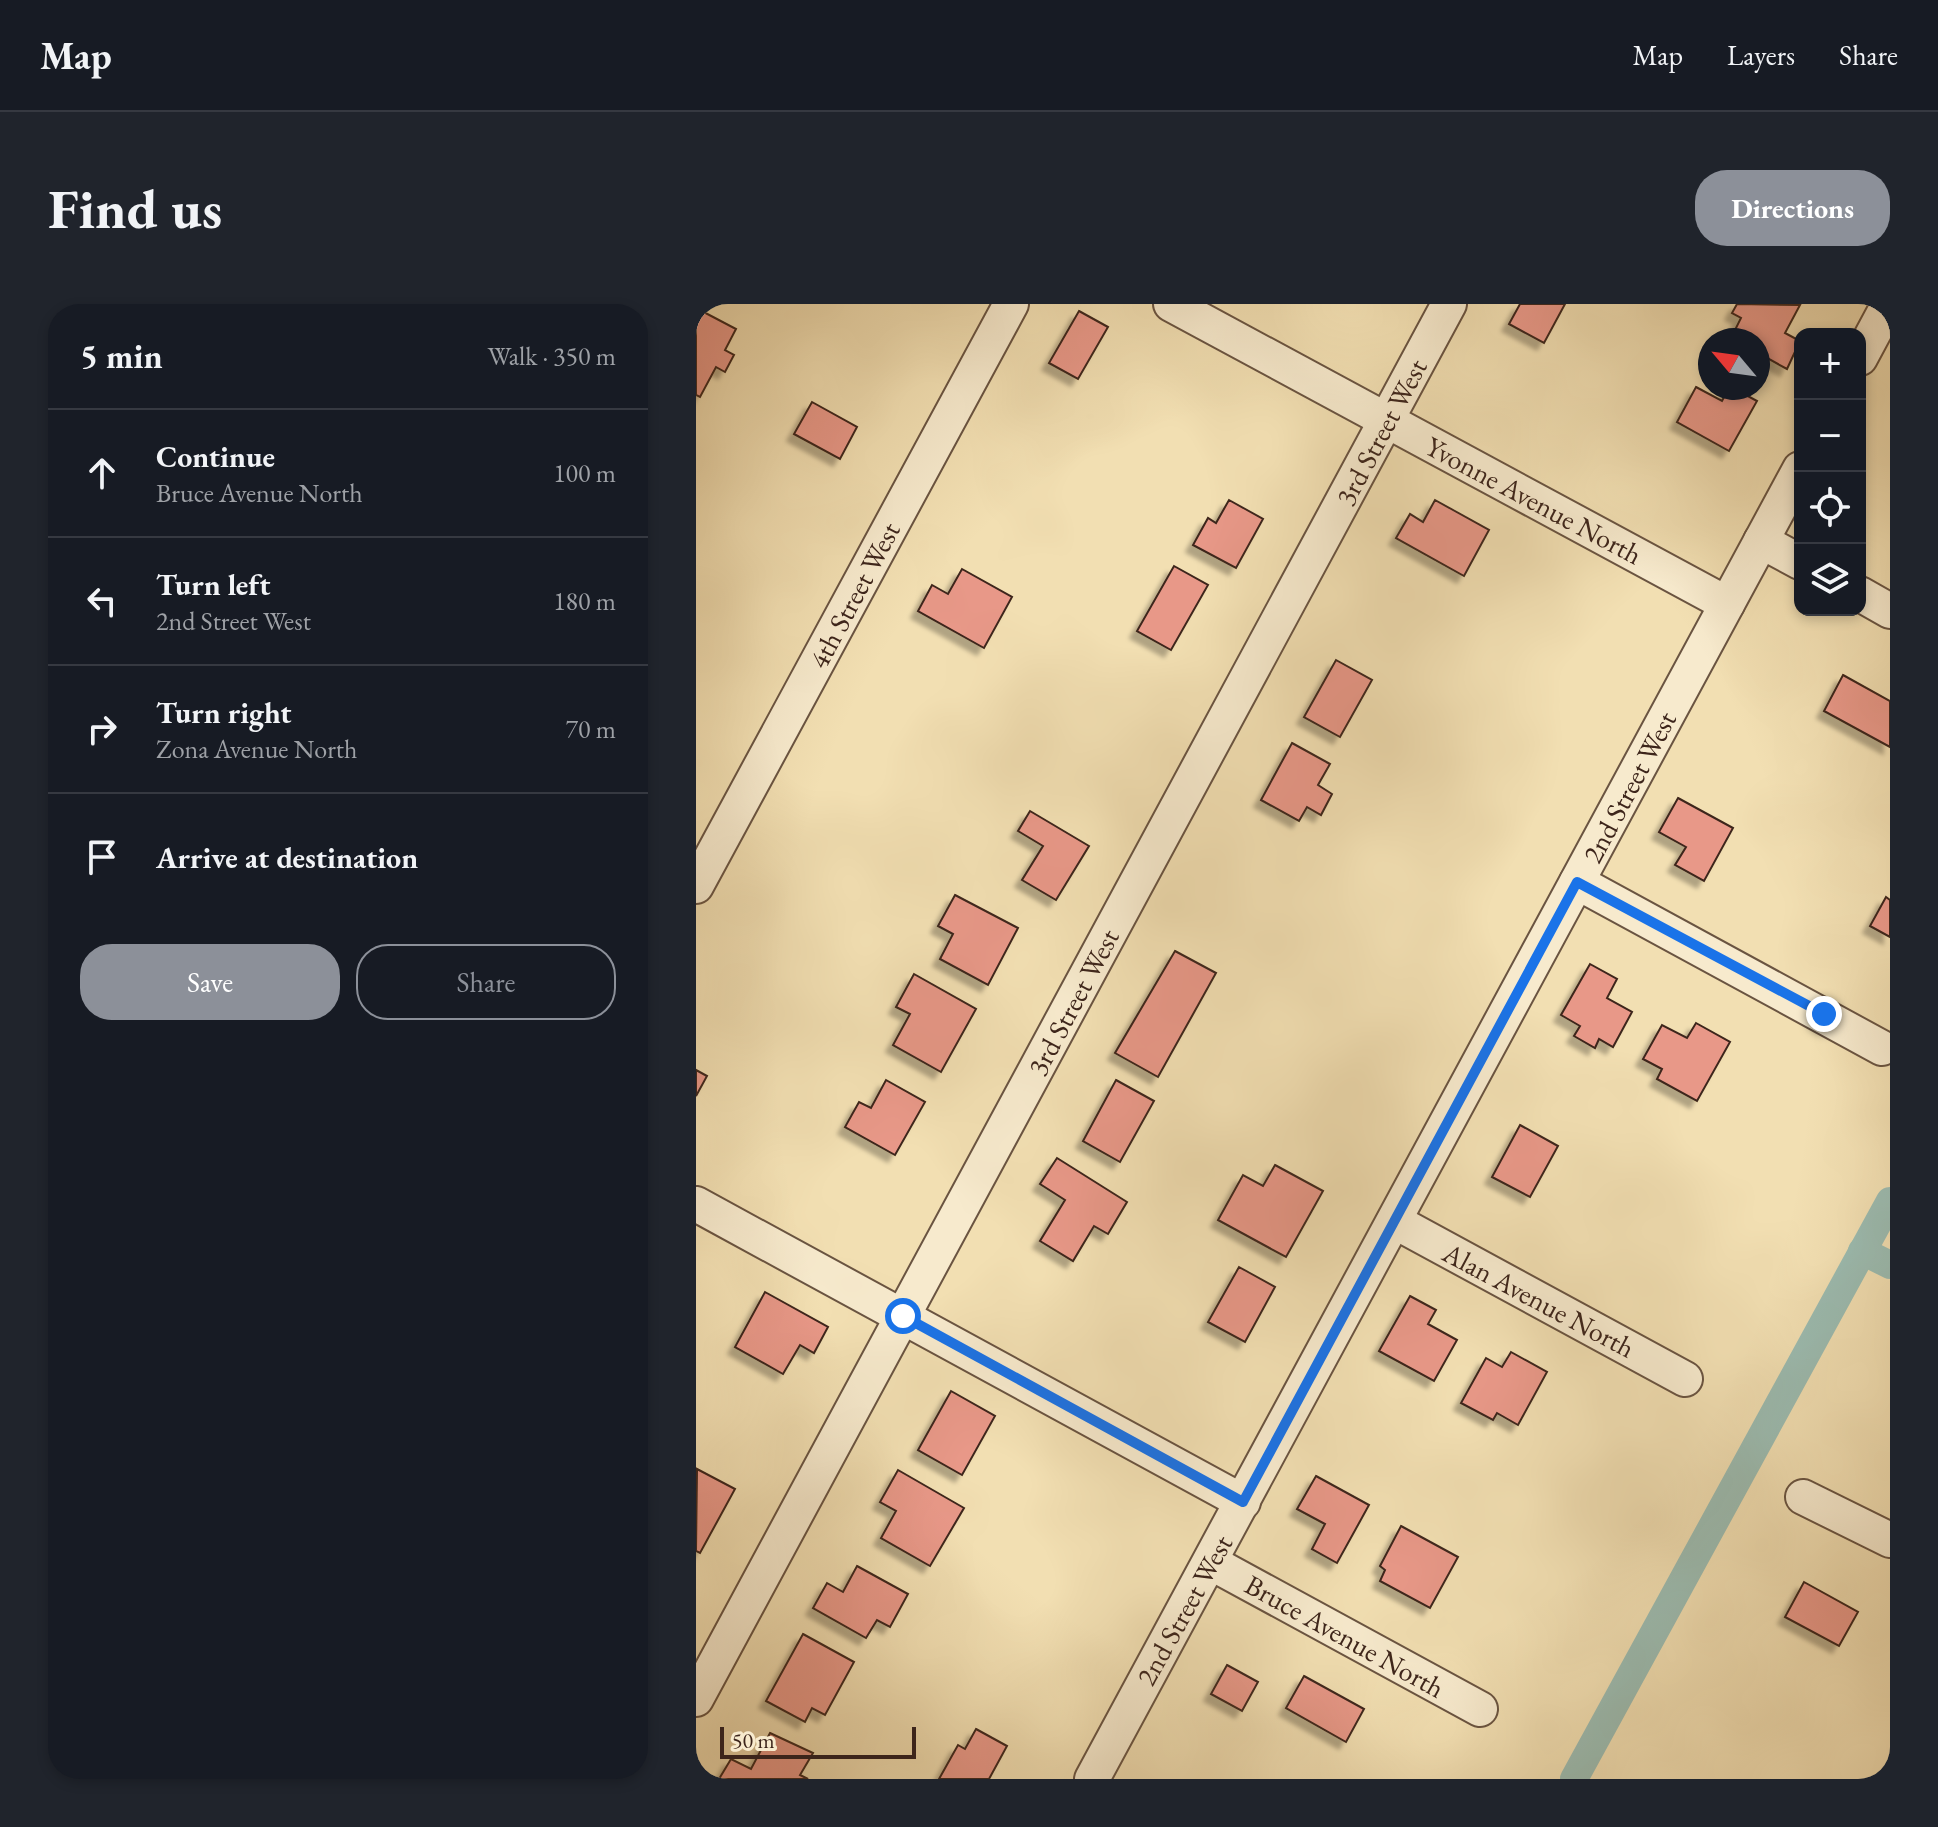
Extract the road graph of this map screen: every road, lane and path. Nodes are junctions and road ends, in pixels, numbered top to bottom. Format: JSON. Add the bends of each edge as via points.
{"nodes":[{"id":1,"x":1011,"y":304,"type":"edge"},
{"id":2,"x":1171,"y":304,"type":"edge"},
{"id":3,"x":1449,"y":304,"type":"edge"},
{"id":4,"x":1889,"y":304,"type":"edge"},
{"id":5,"x":1866,"y":347,"type":"edge"},
{"id":6,"x":1387,"y":420,"type":"junction"},
{"id":7,"x":1798,"y":472,"type":"edge"},
{"id":8,"x":1761,"y":541,"type":"junction"},
{"id":9,"x":1794,"y":559,"type":"edge"},
{"id":10,"x":1866,"y":597,"type":"edge"},
{"id":11,"x":1727,"y":604,"type":"junction"},
{"id":12,"x":1890,"y":611,"type":"edge"},
{"id":13,"x":1577,"y":882,"type":"junction"},
{"id":14,"x":696,"y":886,"type":"edge"},
{"id":15,"x":1882,"y":1048,"type":"dead end"},
{"id":16,"x":696,"y":1204,"type":"edge"},
{"id":17,"x":1394,"y":1221,"type":"junction"},
{"id":18,"x":903,"y":1316,"type":"junction"},
{"id":19,"x":1685,"y":1379,"type":"dead end"},
{"id":20,"x":1803,"y":1497,"type":"dead end"},
{"id":21,"x":1243,"y":1502,"type":"junction"},
{"id":22,"x":1890,"y":1540,"type":"edge"},
{"id":23,"x":1210,"y":1562,"type":"junction"},
{"id":24,"x":696,"y":1699,"type":"edge"},
{"id":25,"x":1480,"y":1709,"type":"dead end"},
{"id":26,"x":1092,"y":1779,"type":"edge"}],
"edges":[{"from":1,"to":14,"type":"street","name":"4th Street West"},
{"from":2,"to":6,"type":"street","name":"Yvonne Avenue North"},
{"from":3,"to":6,"type":"street","name":"3rd Street West"},
{"from":4,"to":5,"type":"street"},
{"from":6,"to":11,"type":"street","name":"Yvonne Avenue North"},
{"from":6,"to":18,"type":"street","name":"3rd Street West"},
{"from":7,"to":8,"type":"street","name":"2nd Street West"},
{"from":8,"to":9,"type":"street"},
{"from":8,"to":11,"type":"street","name":"2nd Street West"},
{"from":10,"to":12,"type":"street"},
{"from":11,"to":13,"type":"street","name":"2nd Street West"},
{"from":13,"to":15,"type":"street"},
{"from":13,"to":17,"type":"street","name":"2nd Street West"},
{"from":16,"to":18,"type":"street"},
{"from":17,"to":19,"type":"street","name":"Alan Avenue North"},
{"from":17,"to":21,"type":"street","name":"2nd Street West"},
{"from":18,"to":21,"type":"street"},
{"from":18,"to":24,"type":"street","name":"3rd Street West"},
{"from":20,"to":22,"type":"street"},
{"from":21,"to":23,"type":"street","name":"2nd Street West"},
{"from":23,"to":25,"type":"street","name":"Bruce Avenue North"},
{"from":23,"to":26,"type":"street","name":"2nd Street West"}]}
